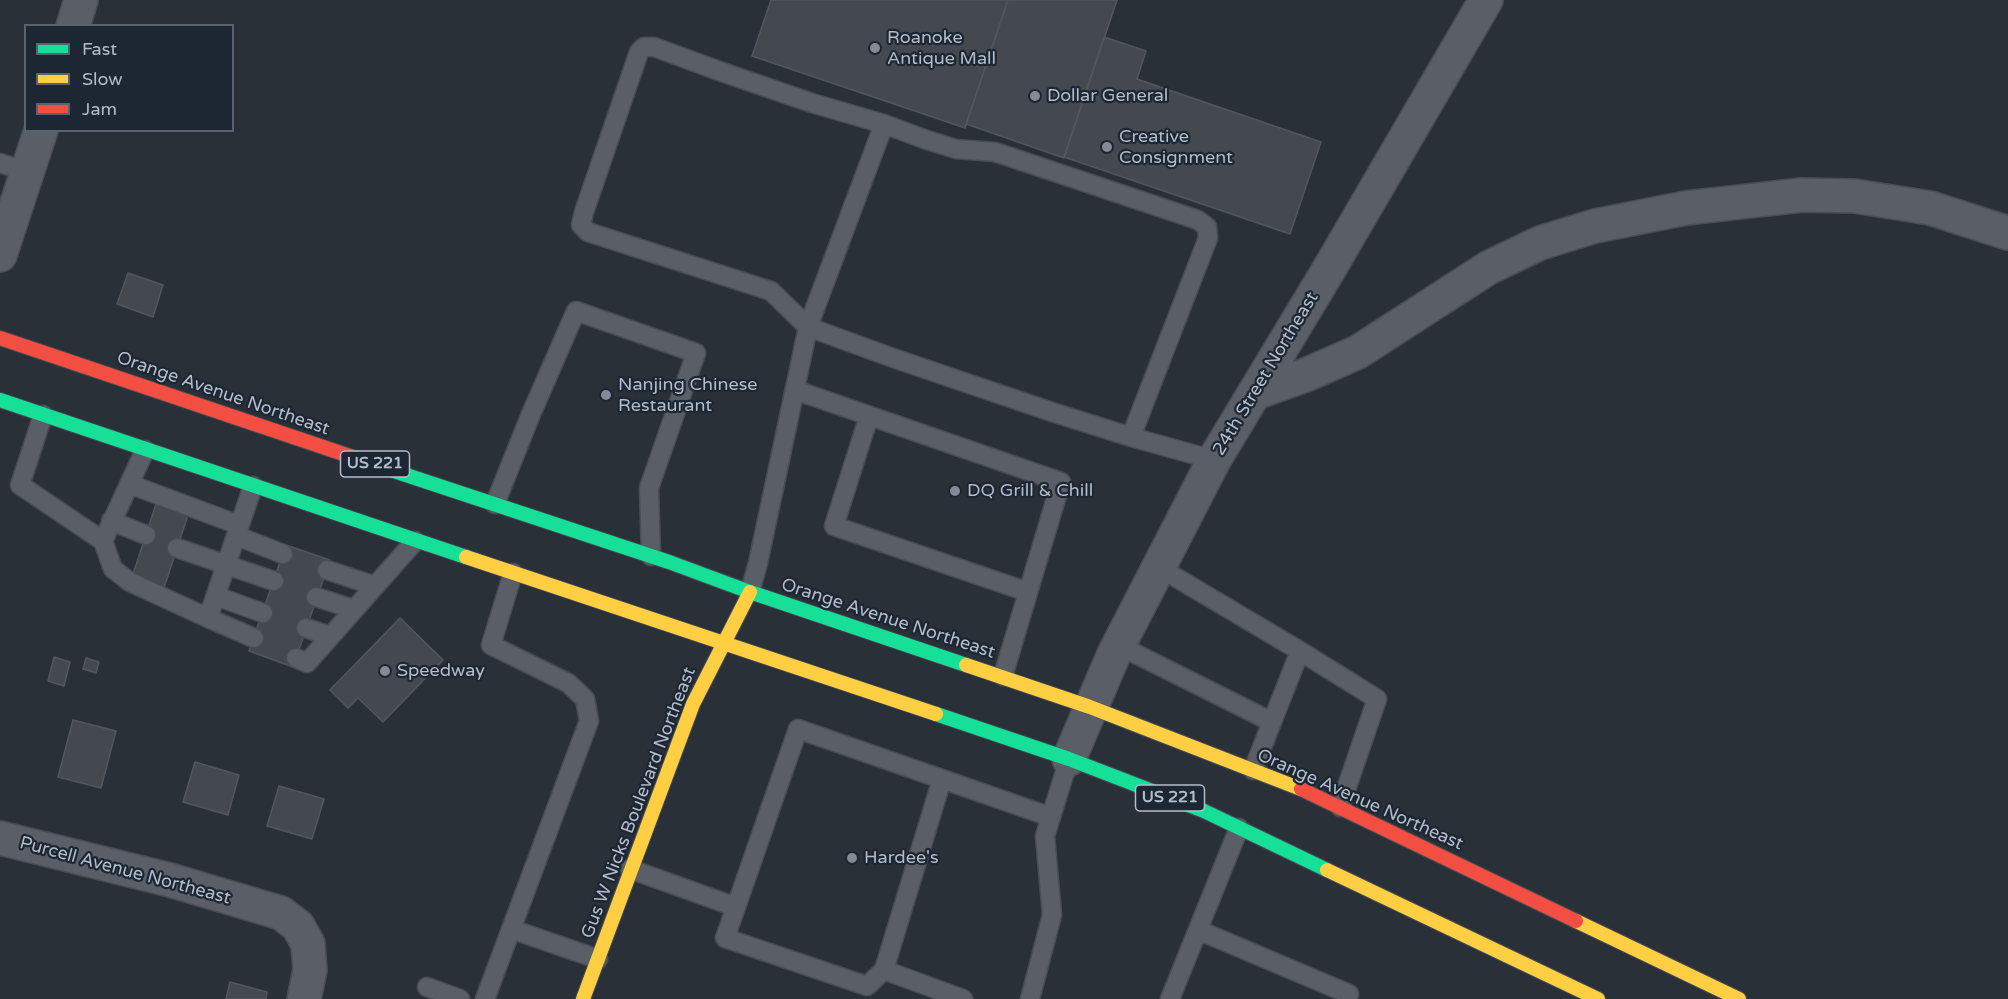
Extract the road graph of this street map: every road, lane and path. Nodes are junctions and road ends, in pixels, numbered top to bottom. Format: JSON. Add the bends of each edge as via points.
{"nodes":[{"id":1,"x":81,"y":0,"type":"edge"},
{"id":2,"x":1486,"y":0,"type":"edge"},
{"id":3,"x":74,"y":24,"type":"edge"},
{"id":4,"x":884,"y":124,"type":"junction"},
{"id":5,"x":40,"y":132,"type":"edge"},
{"id":6,"x":14,"y":168,"type":"edge"},
{"id":7,"x":2008,"y":233,"type":"edge"},
{"id":8,"x":0,"y":255,"type":"edge"},
{"id":9,"x":808,"y":327,"type":"junction"},
{"id":10,"x":0,"y":338,"type":"edge"},
{"id":11,"x":795,"y":390,"type":"junction"},
{"id":12,"x":1255,"y":393,"type":"junction"},
{"id":13,"x":0,"y":400,"type":"edge"},
{"id":14,"x":43,"y":415,"type":"junction"},
{"id":15,"x":869,"y":416,"type":"junction"},
{"id":16,"x":1131,"y":437,"type":"junction"},
{"id":17,"x":146,"y":450,"type":"junction"},
{"id":18,"x":1214,"y":460,"type":"junction"},
{"id":19,"x":129,"y":484,"type":"junction"},
{"id":20,"x":253,"y":486,"type":"junction"},
{"id":21,"x":495,"y":504,"type":"junction"},
{"id":22,"x":111,"y":521,"type":"junction"},
{"id":23,"x":238,"y":530,"type":"junction"},
{"id":24,"x":146,"y":536,"type":"dead end"},
{"id":25,"x":102,"y":541,"type":"junction"},
{"id":26,"x":416,"y":541,"type":"junction"},
{"id":27,"x":177,"y":548,"type":"dead end"},
{"id":28,"x":283,"y":554,"type":"dead end"},
{"id":29,"x":651,"y":556,"type":"junction"},
{"id":30,"x":227,"y":564,"type":"junction"},
{"id":31,"x":1160,"y":568,"type":"junction"},
{"id":32,"x":327,"y":570,"type":"dead end"},
{"id":33,"x":513,"y":573,"type":"junction"},
{"id":34,"x":274,"y":581,"type":"dead end"},
{"id":35,"x":375,"y":586,"type":"junction"},
{"id":36,"x":750,"y":592,"type":"junction"},
{"id":37,"x":1028,"y":592,"type":"junction"},
{"id":38,"x":216,"y":596,"type":"junction"},
{"id":39,"x":316,"y":597,"type":"dead end"},
{"id":40,"x":354,"y":609,"type":"junction"},
{"id":41,"x":263,"y":613,"type":"dead end"},
{"id":42,"x":208,"y":618,"type":"junction"},
{"id":43,"x":306,"y":628,"type":"dead end"},
{"id":44,"x":330,"y":636,"type":"junction"},
{"id":45,"x":254,"y":638,"type":"dead end"},
{"id":46,"x":723,"y":644,"type":"junction"},
{"id":47,"x":1118,"y":645,"type":"junction"},
{"id":48,"x":1300,"y":651,"type":"junction"},
{"id":49,"x":296,"y":658,"type":"dead end"},
{"id":50,"x":1003,"y":676,"type":"junction"},
{"id":51,"x":1090,"y":707,"type":"junction"},
{"id":52,"x":1272,"y":722,"type":"junction"},
{"id":53,"x":1069,"y":759,"type":"junction"},
{"id":54,"x":1253,"y":770,"type":"junction"},
{"id":55,"x":942,"y":779,"type":"junction"},
{"id":56,"x":1340,"y":807,"type":"junction"},
{"id":57,"x":1051,"y":818,"type":"junction"},
{"id":58,"x":1239,"y":828,"type":"junction"},
{"id":59,"x":0,"y":838,"type":"edge"},
{"id":60,"x":630,"y":869,"type":"junction"},
{"id":61,"x":736,"y":907,"type":"junction"},
{"id":62,"x":511,"y":929,"type":"junction"},
{"id":63,"x":1198,"y":930,"type":"junction"},
{"id":64,"x":597,"y":959,"type":"junction"},
{"id":65,"x":884,"y":970,"type":"junction"},
{"id":66,"x":427,"y":987,"type":"dead end"},
{"id":67,"x":1349,"y":994,"type":"dead end"},
{"id":68,"x":304,"y":999,"type":"edge"},
{"id":69,"x":460,"y":999,"type":"edge"},
{"id":70,"x":485,"y":999,"type":"edge"},
{"id":71,"x":583,"y":999,"type":"edge"},
{"id":72,"x":963,"y":999,"type":"edge"},
{"id":73,"x":1030,"y":999,"type":"edge"},
{"id":74,"x":1170,"y":999,"type":"edge"},
{"id":75,"x":1598,"y":999,"type":"edge"},
{"id":76,"x":1739,"y":999,"type":"edge"}],
"edges":[{"from":1,"to":3,"type":"street"},
{"from":2,"to":12,"type":"street","name":"24th Street Northeast"},
{"from":4,"to":9,"type":"lane"},
{"from":4,"to":9,"type":"lane","via":[[654,47],[644,47],[639,52],[581,225],[588,232],[771,291]]},
{"from":4,"to":16,"type":"lane","via":[[956,149],[996,152],[1198,220],[1207,227],[1208,238]]},
{"from":5,"to":6,"type":"street"},
{"from":6,"to":8,"type":"street"},
{"from":7,"to":12,"type":"street","via":[[1930,208],[1854,196],[1813,195],[1686,208],[1595,226],[1540,243],[1488,268],[1358,352]]},
{"from":9,"to":11,"type":"lane"},
{"from":9,"to":16,"type":"lane"},
{"from":10,"to":21,"type":"main road","name":"Orange Avenue Northeast","number":"US 221"},
{"from":11,"to":15,"type":"lane"},
{"from":11,"to":36,"type":"lane"},
{"from":12,"to":18,"type":"street","name":"24th Street Northeast"},
{"from":13,"to":14,"type":"main road","number":"US 221"},
{"from":14,"to":17,"type":"main road","number":"US 221"},
{"from":14,"to":25,"type":"lane","via":[[20,485]]},
{"from":15,"to":37,"type":"lane","via":[[1061,482]]},
{"from":15,"to":37,"type":"lane","via":[[834,526]]},
{"from":16,"to":18,"type":"lane"},
{"from":17,"to":19,"type":"lane"},
{"from":17,"to":20,"type":"main road","number":"US 221"},
{"from":18,"to":31,"type":"street","name":"24th Street Northeast"},
{"from":19,"to":22,"type":"lane"},
{"from":19,"to":23,"type":"lane"},
{"from":20,"to":23,"type":"lane"},
{"from":20,"to":26,"type":"main road","number":"US 221"},
{"from":21,"to":29,"type":"main road","name":"Orange Avenue Northeast","number":"US 221"},
{"from":21,"to":29,"type":"lane","via":[[576,311],[696,353],[649,488]]},
{"from":22,"to":24,"type":"lane"},
{"from":22,"to":25,"type":"lane"},
{"from":23,"to":28,"type":"lane"},
{"from":23,"to":30,"type":"lane"},
{"from":25,"to":42,"type":"lane","via":[[113,569],[130,582]]},
{"from":26,"to":33,"type":"main road","number":"US 221"},
{"from":26,"to":35,"type":"lane"},
{"from":27,"to":30,"type":"lane"},
{"from":29,"to":36,"type":"main road","name":"Orange Avenue Northeast","number":"US 221"},
{"from":30,"to":34,"type":"lane"},
{"from":30,"to":38,"type":"lane"},
{"from":31,"to":47,"type":"street","name":"24th Street Northeast"},
{"from":31,"to":48,"type":"lane"},
{"from":32,"to":35,"type":"lane"},
{"from":33,"to":46,"type":"main road","number":"US 221"},
{"from":33,"to":62,"type":"lane","via":[[491,645],[568,683],[585,699],[589,721]]},
{"from":35,"to":40,"type":"lane"},
{"from":36,"to":46,"type":"main road","name":"Gus W Nicks Boulevard Northeast"},
{"from":36,"to":50,"type":"main road","name":"Orange Avenue Northeast","number":"US 221"},
{"from":37,"to":50,"type":"lane"},
{"from":38,"to":41,"type":"lane"},
{"from":38,"to":42,"type":"lane"},
{"from":39,"to":40,"type":"lane"},
{"from":40,"to":44,"type":"lane"},
{"from":42,"to":45,"type":"lane"},
{"from":43,"to":44,"type":"lane"},
{"from":44,"to":49,"type":"lane","via":[[307,663]]},
{"from":46,"to":53,"type":"main road","number":"US 221"},
{"from":46,"to":60,"type":"main road","name":"Gus W Nicks Boulevard Northeast","via":[[693,704]]},
{"from":47,"to":51,"type":"street","name":"24th Street Northeast"},
{"from":47,"to":52,"type":"lane"},
{"from":48,"to":52,"type":"lane"},
{"from":48,"to":56,"type":"lane","via":[[1377,699]]},
{"from":50,"to":51,"type":"main road","name":"Orange Avenue Northeast","number":"US 221"},
{"from":51,"to":53,"type":"street","name":"24th Street Northeast"},
{"from":51,"to":54,"type":"main road","name":"Orange Avenue Northeast","number":"US 221"},
{"from":52,"to":54,"type":"lane"},
{"from":53,"to":57,"type":"lane"},
{"from":53,"to":58,"type":"main road","number":"US 221"},
{"from":54,"to":56,"type":"main road","name":"Orange Avenue Northeast","number":"US 221"},
{"from":55,"to":57,"type":"lane"},
{"from":55,"to":61,"type":"lane","via":[[798,729]]},
{"from":55,"to":65,"type":"lane"},
{"from":56,"to":76,"type":"main road","name":"Orange Avenue Northeast","number":"US 221"},
{"from":57,"to":73,"type":"lane","via":[[1046,836],[1052,915]]},
{"from":58,"to":63,"type":"lane"},
{"from":58,"to":75,"type":"main road","number":"US 221"},
{"from":59,"to":68,"type":"street","name":"Purcell Avenue Northeast","via":[[170,880],[281,913],[298,926],[308,944],[310,970]]},
{"from":60,"to":61,"type":"lane"},
{"from":60,"to":64,"type":"main road","name":"Gus W Nicks Boulevard Northeast"},
{"from":61,"to":65,"type":"lane","via":[[725,938],[867,986]]},
{"from":62,"to":64,"type":"lane"},
{"from":62,"to":70,"type":"lane"},
{"from":63,"to":67,"type":"lane"},
{"from":63,"to":74,"type":"lane"},
{"from":64,"to":71,"type":"main road","name":"Gus W Nicks Boulevard Northeast"},
{"from":65,"to":72,"type":"lane"},
{"from":66,"to":69,"type":"lane"}]}
